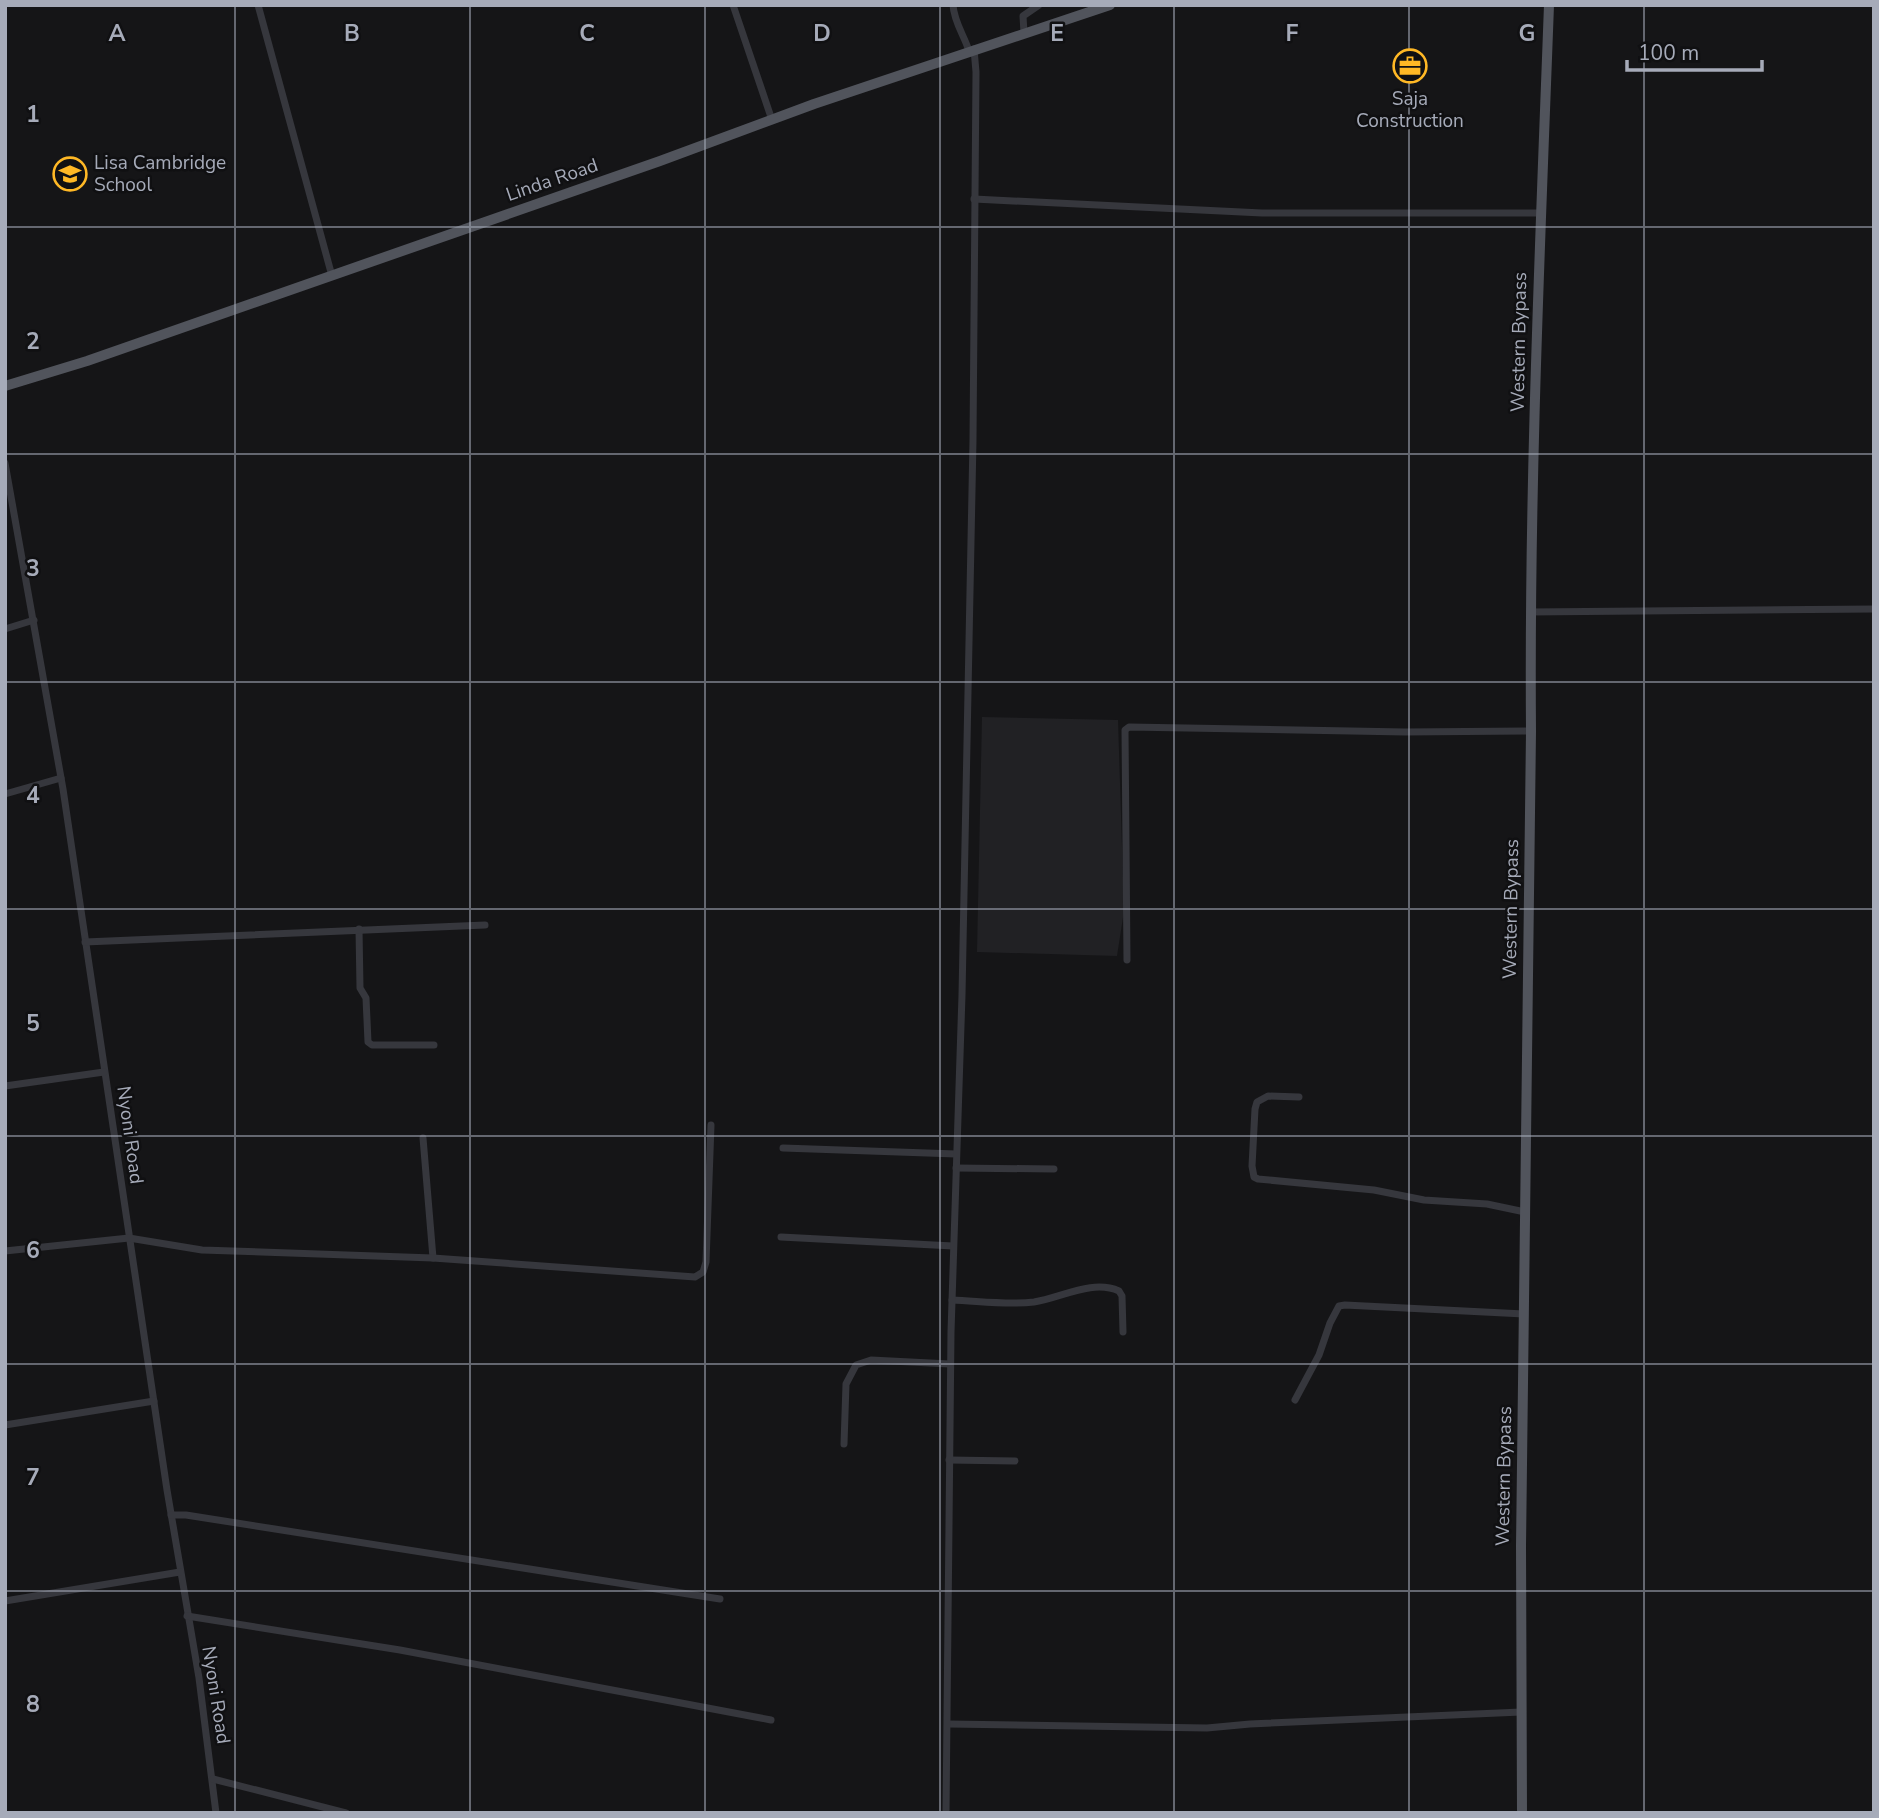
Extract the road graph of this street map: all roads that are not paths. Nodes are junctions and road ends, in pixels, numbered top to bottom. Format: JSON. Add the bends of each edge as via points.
{"nodes":[{"id":1,"x":258,"y":5,"type":"edge"},
{"id":2,"x":733,"y":5,"type":"edge"},
{"id":3,"x":953,"y":5,"type":"edge"},
{"id":4,"x":1039,"y":5,"type":"edge"},
{"id":5,"x":1110,"y":5,"type":"edge"},
{"id":6,"x":1549,"y":5,"type":"edge"},
{"id":7,"x":1024,"y":33,"type":"junction"},
{"id":8,"x":971,"y":50,"type":"junction"},
{"id":9,"x":772,"y":120,"type":"junction"},
{"id":10,"x":974,"y":199,"type":"junction"},
{"id":11,"x":1540,"y":213,"type":"junction"},
{"id":12,"x":332,"y":276,"type":"junction"},
{"id":13,"x":5,"y":386,"type":"edge"},
{"id":14,"x":5,"y":463,"type":"edge"},
{"id":15,"x":1874,"y":609,"type":"edge"},
{"id":16,"x":1530,"y":612,"type":"junction"},
{"id":17,"x":34,"y":620,"type":"junction"},
{"id":18,"x":5,"y":629,"type":"edge"},
{"id":19,"x":1531,"y":732,"type":"junction"},
{"id":20,"x":61,"y":778,"type":"junction"},
{"id":21,"x":5,"y":794,"type":"edge"},
{"id":22,"x":485,"y":925,"type":"dead end"},
{"id":23,"x":359,"y":929,"type":"junction"},
{"id":24,"x":85,"y":942,"type":"junction"},
{"id":25,"x":1128,"y":960,"type":"dead end"},
{"id":26,"x":435,"y":1045,"type":"dead end"},
{"id":27,"x":104,"y":1072,"type":"junction"},
{"id":28,"x":5,"y":1086,"type":"edge"},
{"id":29,"x":1299,"y":1097,"type":"dead end"},
{"id":30,"x":710,"y":1125,"type":"dead end"},
{"id":31,"x":423,"y":1138,"type":"dead end"},
{"id":32,"x":783,"y":1148,"type":"dead end"},
{"id":33,"x":956,"y":1154,"type":"junction"},
{"id":34,"x":956,"y":1168,"type":"junction"},
{"id":35,"x":1054,"y":1169,"type":"dead end"},
{"id":36,"x":1525,"y":1212,"type":"junction"},
{"id":37,"x":781,"y":1237,"type":"dead end"},
{"id":38,"x":130,"y":1238,"type":"junction"},
{"id":39,"x":953,"y":1246,"type":"junction"},
{"id":40,"x":5,"y":1251,"type":"edge"},
{"id":41,"x":433,"y":1258,"type":"junction"},
{"id":42,"x":952,"y":1300,"type":"junction"},
{"id":43,"x":1524,"y":1314,"type":"junction"},
{"id":44,"x":1123,"y":1332,"type":"dead end"},
{"id":45,"x":950,"y":1364,"type":"junction"},
{"id":46,"x":1295,"y":1400,"type":"dead end"},
{"id":47,"x":154,"y":1401,"type":"junction"},
{"id":48,"x":5,"y":1425,"type":"edge"},
{"id":49,"x":844,"y":1444,"type":"dead end"},
{"id":50,"x":949,"y":1460,"type":"junction"},
{"id":51,"x":1015,"y":1461,"type":"dead end"},
{"id":52,"x":171,"y":1515,"type":"junction"},
{"id":53,"x":180,"y":1572,"type":"junction"},
{"id":54,"x":720,"y":1600,"type":"dead end"},
{"id":55,"x":5,"y":1601,"type":"edge"},
{"id":56,"x":187,"y":1616,"type":"junction"},
{"id":57,"x":1521,"y":1712,"type":"junction"},
{"id":58,"x":771,"y":1720,"type":"dead end"},
{"id":59,"x":948,"y":1724,"type":"junction"},
{"id":60,"x":212,"y":1779,"type":"junction"},
{"id":61,"x":216,"y":1813,"type":"edge"},
{"id":62,"x":346,"y":1813,"type":"edge"},
{"id":63,"x":946,"y":1813,"type":"edge"},
{"id":64,"x":1522,"y":1813,"type":"edge"}],
"edges":[{"from":1,"to":12,"type":"street"},
{"from":2,"to":9,"type":"street"},
{"from":3,"to":8,"type":"street","via":[[954,19]]},
{"from":4,"to":7,"type":"street","via":[[1023,16]]},
{"from":5,"to":7,"type":"main road","name":"Linda Road"},
{"from":6,"to":11,"type":"main road","name":"Western Bypass"},
{"from":7,"to":8,"type":"main road","name":"Linda Road"},
{"from":8,"to":9,"type":"main road","name":"Linda Road"},
{"from":8,"to":10,"type":"street","via":[[976,72]]},
{"from":9,"to":12,"type":"main road","name":"Linda Road"},
{"from":10,"to":11,"type":"street","via":[[1262,213]]},
{"from":10,"to":33,"type":"street","via":[[973,440]]},
{"from":11,"to":16,"type":"main road","name":"Western Bypass"},
{"from":12,"to":13,"type":"main road","name":"Linda Road"},
{"from":14,"to":17,"type":"street","name":"Nyoni Road"},
{"from":15,"to":16,"type":"street"},
{"from":16,"to":19,"type":"main road","name":"Western Bypass"},
{"from":17,"to":18,"type":"street"},
{"from":17,"to":20,"type":"street","name":"Nyoni Road"},
{"from":19,"to":25,"type":"street","via":[[1129,727],[1125,730]]},
{"from":19,"to":36,"type":"main road","name":"Western Bypass"},
{"from":20,"to":21,"type":"street"},
{"from":20,"to":24,"type":"street","name":"Nyoni Road"},
{"from":22,"to":23,"type":"street"},
{"from":23,"to":24,"type":"street"},
{"from":23,"to":26,"type":"street","via":[[360,988],[366,998],[368,1042]]},
{"from":24,"to":27,"type":"street","name":"Nyoni Road"},
{"from":27,"to":28,"type":"street"},
{"from":27,"to":38,"type":"street","name":"Nyoni Road"},
{"from":29,"to":36,"type":"street","via":[[1268,1096],[1257,1102],[1254,1177]]},
{"from":30,"to":41,"type":"street","via":[[706,1262],[700,1276]]},
{"from":31,"to":41,"type":"street"},
{"from":32,"to":33,"type":"street"},
{"from":33,"to":34,"type":"street"},
{"from":34,"to":35,"type":"street"},
{"from":34,"to":39,"type":"street"},
{"from":36,"to":43,"type":"main road","name":"Western Bypass"},
{"from":37,"to":39,"type":"street"},
{"from":38,"to":40,"type":"street"},
{"from":38,"to":41,"type":"street","via":[[202,1250]]},
{"from":38,"to":47,"type":"street","name":"Nyoni Road"},
{"from":39,"to":42,"type":"street"},
{"from":42,"to":44,"type":"street","via":[[1033,1302],[1107,1287],[1122,1296]]},
{"from":42,"to":45,"type":"street"},
{"from":43,"to":46,"type":"street","via":[[1339,1306]]},
{"from":43,"to":57,"type":"main road","name":"Western Bypass"},
{"from":45,"to":49,"type":"street","via":[[871,1360],[856,1365],[846,1384]]},
{"from":45,"to":50,"type":"street"},
{"from":47,"to":48,"type":"street"},
{"from":47,"to":52,"type":"street","name":"Nyoni Road"},
{"from":50,"to":51,"type":"street"},
{"from":50,"to":59,"type":"street"},
{"from":52,"to":53,"type":"street","name":"Nyoni Road"},
{"from":52,"to":54,"type":"street"},
{"from":53,"to":55,"type":"street"},
{"from":53,"to":56,"type":"street","name":"Nyoni Road"},
{"from":56,"to":58,"type":"street","via":[[400,1650]]},
{"from":56,"to":60,"type":"street","name":"Nyoni Road"},
{"from":57,"to":59,"type":"street","via":[[1207,1728]]},
{"from":57,"to":64,"type":"main road","name":"Western Bypass"},
{"from":59,"to":63,"type":"street"},
{"from":60,"to":61,"type":"street","name":"Nyoni Road"},
{"from":60,"to":62,"type":"street"}]}
